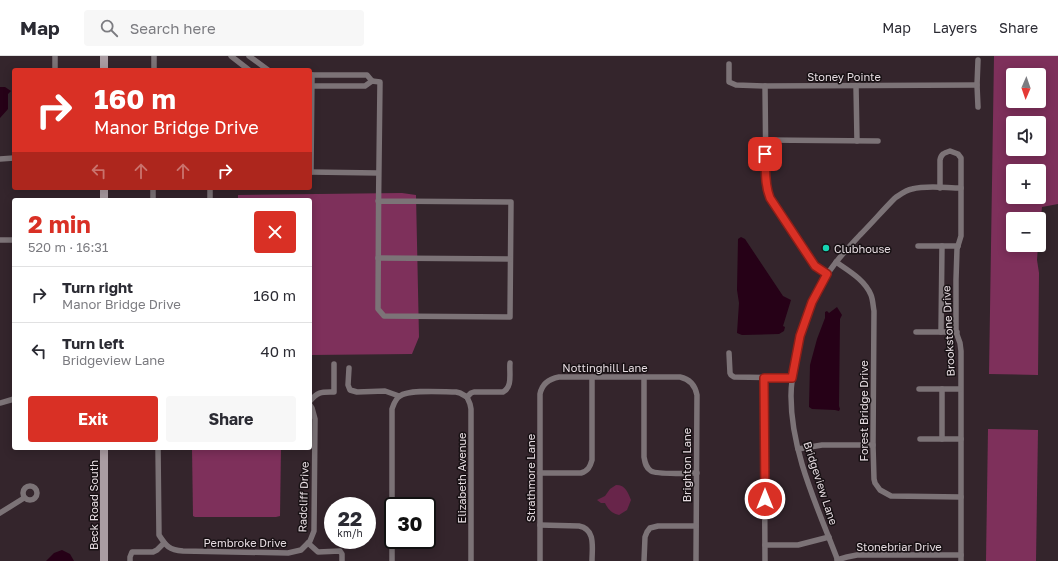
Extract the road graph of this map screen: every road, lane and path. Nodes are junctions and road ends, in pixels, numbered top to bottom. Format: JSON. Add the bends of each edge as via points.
{"nodes":[{"id":1,"x":55,"y":56,"type":"edge"},
{"id":2,"x":104,"y":56,"type":"edge"},
{"id":3,"x":154,"y":56,"type":"edge"},
{"id":4,"x":231,"y":56,"type":"edge"},
{"id":5,"x":249,"y":56,"type":"edge"},
{"id":6,"x":978,"y":60,"type":"dead end"},
{"id":7,"x":729,"y":64,"type":"dead end"},
{"id":8,"x":55,"y":68,"type":"edge"},
{"id":9,"x":104,"y":68,"type":"edge"},
{"id":10,"x":154,"y":68,"type":"edge"},
{"id":11,"x":246,"y":68,"type":"edge"},
{"id":12,"x":265,"y":68,"type":"edge"},
{"id":13,"x":312,"y":75,"type":"edge"},
{"id":14,"x":372,"y":81,"type":"junction"},
{"id":15,"x":977,"y":85,"type":"junction"},
{"id":16,"x":312,"y":86,"type":"edge"},
{"id":17,"x":765,"y":86,"type":"junction"},
{"id":18,"x":856,"y":86,"type":"junction"},
{"id":19,"x":978,"y":107,"type":"dead end"},
{"id":20,"x":765,"y":140,"type":"junction"},
{"id":21,"x":857,"y":140,"type":"junction"},
{"id":22,"x":878,"y":141,"type":"dead end"},
{"id":23,"x":12,"y":158,"type":"edge"},
{"id":24,"x":0,"y":159,"type":"edge"},
{"id":25,"x":312,"y":172,"type":"edge"},
{"id":26,"x":378,"y":173,"type":"junction"},
{"id":27,"x":940,"y":188,"type":"junction"},
{"id":28,"x":961,"y":188,"type":"junction"},
{"id":29,"x":378,"y":201,"type":"junction"},
{"id":30,"x":0,"y":240,"type":"edge"},
{"id":31,"x":12,"y":240,"type":"edge"},
{"id":32,"x":918,"y":246,"type":"dead end"},
{"id":33,"x":942,"y":246,"type":"junction"},
{"id":34,"x":958,"y":246,"type":"junction"},
{"id":35,"x":378,"y":258,"type":"junction"},
{"id":36,"x":510,"y":259,"type":"junction"},
{"id":37,"x":836,"y":262,"type":"junction"},
{"id":38,"x":827,"y":274,"type":"junction"},
{"id":39,"x":916,"y":332,"type":"dead end"},
{"id":40,"x":941,"y":332,"type":"junction"},
{"id":41,"x":957,"y":332,"type":"junction"},
{"id":42,"x":729,"y":353,"type":"dead end"},
{"id":43,"x":510,"y":363,"type":"dead end"},
{"id":44,"x":334,"y":364,"type":"dead end"},
{"id":45,"x":348,"y":368,"type":"dead end"},
{"id":46,"x":592,"y":377,"type":"junction"},
{"id":47,"x":644,"y":377,"type":"junction"},
{"id":48,"x":680,"y":377,"type":"joint"},
{"id":49,"x":764,"y":378,"type":"junction"},
{"id":50,"x":792,"y":378,"type":"junction"},
{"id":51,"x":919,"y":389,"type":"dead end"},
{"id":52,"x":942,"y":389,"type":"junction"},
{"id":53,"x":960,"y":389,"type":"junction"},
{"id":54,"x":540,"y":394,"type":"joint"},
{"id":55,"x":467,"y":397,"type":"junction"},
{"id":56,"x":397,"y":398,"type":"junction"},
{"id":57,"x":312,"y":399,"type":"edge"},
{"id":58,"x":12,"y":400,"type":"edge"},
{"id":59,"x":0,"y":403,"type":"edge"},
{"id":60,"x":312,"y":408,"type":"edge"},
{"id":61,"x":920,"y":439,"type":"dead end"},
{"id":62,"x":942,"y":439,"type":"junction"},
{"id":63,"x":961,"y":439,"type":"junction"},
{"id":64,"x":873,"y":446,"type":"junction"},
{"id":65,"x":798,"y":449,"type":"junction"},
{"id":66,"x":104,"y":450,"type":"edge"},
{"id":67,"x":158,"y":450,"type":"edge"},
{"id":68,"x":540,"y":473,"type":"junction"},
{"id":69,"x":697,"y":473,"type":"junction"},
{"id":70,"x":961,"y":497,"type":"junction"},
{"id":71,"x":24,"y":498,"type":"dead end"},
{"id":72,"x":0,"y":513,"type":"edge"},
{"id":73,"x":540,"y":525,"type":"junction"},
{"id":74,"x":696,"y":526,"type":"junction"},
{"id":75,"x":829,"y":537,"type":"junction"},
{"id":76,"x":309,"y":542,"type":"junction"},
{"id":77,"x":164,"y":543,"type":"junction"},
{"id":78,"x":765,"y":545,"type":"junction"},
{"id":79,"x":961,"y":558,"type":"edge"},
{"id":80,"x":104,"y":561,"type":"edge"},
{"id":81,"x":130,"y":561,"type":"edge"},
{"id":82,"x":342,"y":561,"type":"edge"},
{"id":83,"x":392,"y":561,"type":"edge"},
{"id":84,"x":471,"y":561,"type":"edge"},
{"id":85,"x":540,"y":561,"type":"edge"},
{"id":86,"x":592,"y":561,"type":"edge"},
{"id":87,"x":644,"y":561,"type":"edge"},
{"id":88,"x":696,"y":561,"type":"edge"},
{"id":89,"x":765,"y":561,"type":"edge"},
{"id":90,"x":838,"y":561,"type":"edge"}],
"edges":[{"from":1,"to":8,"type":"street"},
{"from":2,"to":9,"type":"main road"},
{"from":3,"to":10,"type":"street"},
{"from":4,"to":11,"type":"street"},
{"from":5,"to":12,"type":"street"},
{"from":6,"to":15,"type":"street"},
{"from":7,"to":17,"type":"street","name":"Stoney Pointe","via":[[729,82],[736,85]]},
{"from":13,"to":14,"type":"street","via":[[367,75]]},
{"from":14,"to":16,"type":"street","via":[[366,86]]},
{"from":14,"to":26,"type":"street","via":[[380,82]]},
{"from":15,"to":18,"type":"street","name":"Stoney Pointe"},
{"from":15,"to":19,"type":"street"},
{"from":17,"to":18,"type":"street","name":"Stoney Pointe"},
{"from":17,"to":20,"type":"street"},
{"from":18,"to":21,"type":"street"},
{"from":20,"to":21,"type":"street"},
{"from":20,"to":38,"type":"street","via":[[766,181],[770,198],[815,266]]},
{"from":21,"to":22,"type":"street"},
{"from":23,"to":24,"type":"street"},
{"from":25,"to":26,"type":"street"},
{"from":26,"to":29,"type":"street"},
{"from":27,"to":28,"type":"street","name":"Bridgeview Lane"},
{"from":27,"to":28,"type":"street","name":"Brookstone Drive","via":[[940,156],[950,151],[961,158]]},
{"from":27,"to":37,"type":"street","name":"Bridgeview Lane","via":[[922,187],[902,193]]},
{"from":28,"to":34,"type":"street","name":"Brookstone Drive","via":[[961,236]]},
{"from":29,"to":35,"type":"street"},
{"from":29,"to":36,"type":"street","via":[[511,202]]},
{"from":30,"to":31,"type":"street"},
{"from":32,"to":33,"type":"street"},
{"from":33,"to":34,"type":"street"},
{"from":33,"to":40,"type":"street"},
{"from":34,"to":41,"type":"street","name":"Brookstone Drive"},
{"from":35,"to":36,"type":"street"},
{"from":35,"to":36,"type":"street","via":[[378,309],[384,316],[510,317]]},
{"from":37,"to":38,"type":"street","name":"Bridgeview Lane"},
{"from":37,"to":64,"type":"street","name":"Forest Bridge Drive","via":[[860,280],[872,299]]},
{"from":38,"to":50,"type":"street","name":"Bridgeview Lane","via":[[812,302],[800,336]]},
{"from":39,"to":40,"type":"street"},
{"from":40,"to":41,"type":"street"},
{"from":41,"to":53,"type":"street","name":"Brookstone Drive","via":[[961,352]]},
{"from":42,"to":49,"type":"street","via":[[731,375]]},
{"from":43,"to":55,"type":"street","via":[[507,390],[474,392]]},
{"from":44,"to":57,"type":"street","via":[[334,392],[322,392]]},
{"from":45,"to":56,"type":"street","via":[[350,390],[385,391]]},
{"from":46,"to":47,"type":"street","name":"Nottinghill Lane"},
{"from":46,"to":54,"type":"street","name":"Nottinghill Lane","via":[[550,379],[543,385]]},
{"from":46,"to":68,"type":"street","via":[[590,467],[580,473]]},
{"from":47,"to":48,"type":"street","name":"Nottinghill Lane"},
{"from":47,"to":69,"type":"street","via":[[646,467],[657,473]]},
{"from":48,"to":69,"type":"street","name":"Brighton Lane","via":[[688,380],[696,390]]},
{"from":49,"to":50,"type":"street"},
{"from":49,"to":78,"type":"street"},
{"from":50,"to":65,"type":"street","name":"Bridgeview Lane","via":[[792,419]]},
{"from":51,"to":52,"type":"street"},
{"from":52,"to":53,"type":"street"},
{"from":52,"to":62,"type":"street"},
{"from":53,"to":63,"type":"street","name":"Brookstone Drive"},
{"from":54,"to":68,"type":"street","name":"Strathmore Lane"},
{"from":55,"to":56,"type":"street","via":[[456,392],[406,392]]},
{"from":55,"to":84,"type":"street","name":"Elizabeth Avenue","via":[[471,409]]},
{"from":56,"to":83,"type":"street","via":[[392,409]]},
{"from":58,"to":59,"type":"street"},
{"from":60,"to":76,"type":"street","name":"Radcliff Drive","via":[[315,418],[314,531]]},
{"from":61,"to":62,"type":"street"},
{"from":62,"to":63,"type":"street"},
{"from":63,"to":70,"type":"street","name":"Brookstone Drive"},
{"from":64,"to":65,"type":"street","via":[[822,445]]},
{"from":64,"to":70,"type":"street","name":"Forest Bridge Drive","via":[[874,479],[877,487],[888,495]]},
{"from":65,"to":75,"type":"street","name":"Bridgeview Lane"},
{"from":66,"to":80,"type":"main road","name":"Beck Road South"},
{"from":67,"to":77,"type":"street","via":[[159,535]]},
{"from":68,"to":73,"type":"street","name":"Strathmore Lane"},
{"from":69,"to":74,"type":"street","name":"Brighton Lane"},
{"from":70,"to":79,"type":"street","name":"Brookstone Drive"},
{"from":71,"to":72,"type":"street"},
{"from":73,"to":85,"type":"street","name":"Strathmore Lane"},
{"from":73,"to":86,"type":"street","via":[[579,526],[589,531]]},
{"from":74,"to":87,"type":"street","via":[[650,528],[645,537]]},
{"from":74,"to":88,"type":"street","name":"Brighton Lane"},
{"from":75,"to":78,"type":"street","via":[[798,545]]},
{"from":75,"to":90,"type":"street","name":"Bridgeview Lane"},
{"from":76,"to":77,"type":"street","name":"Pembroke Drive","via":[[301,550],[288,553],[175,551]]},
{"from":76,"to":82,"type":"street","via":[[318,552],[340,551]]},
{"from":77,"to":81,"type":"street","via":[[153,552],[132,552]]},
{"from":78,"to":89,"type":"street"},
{"from":79,"to":90,"type":"street","name":"Stonebriar Drive","via":[[857,555]]}]}
